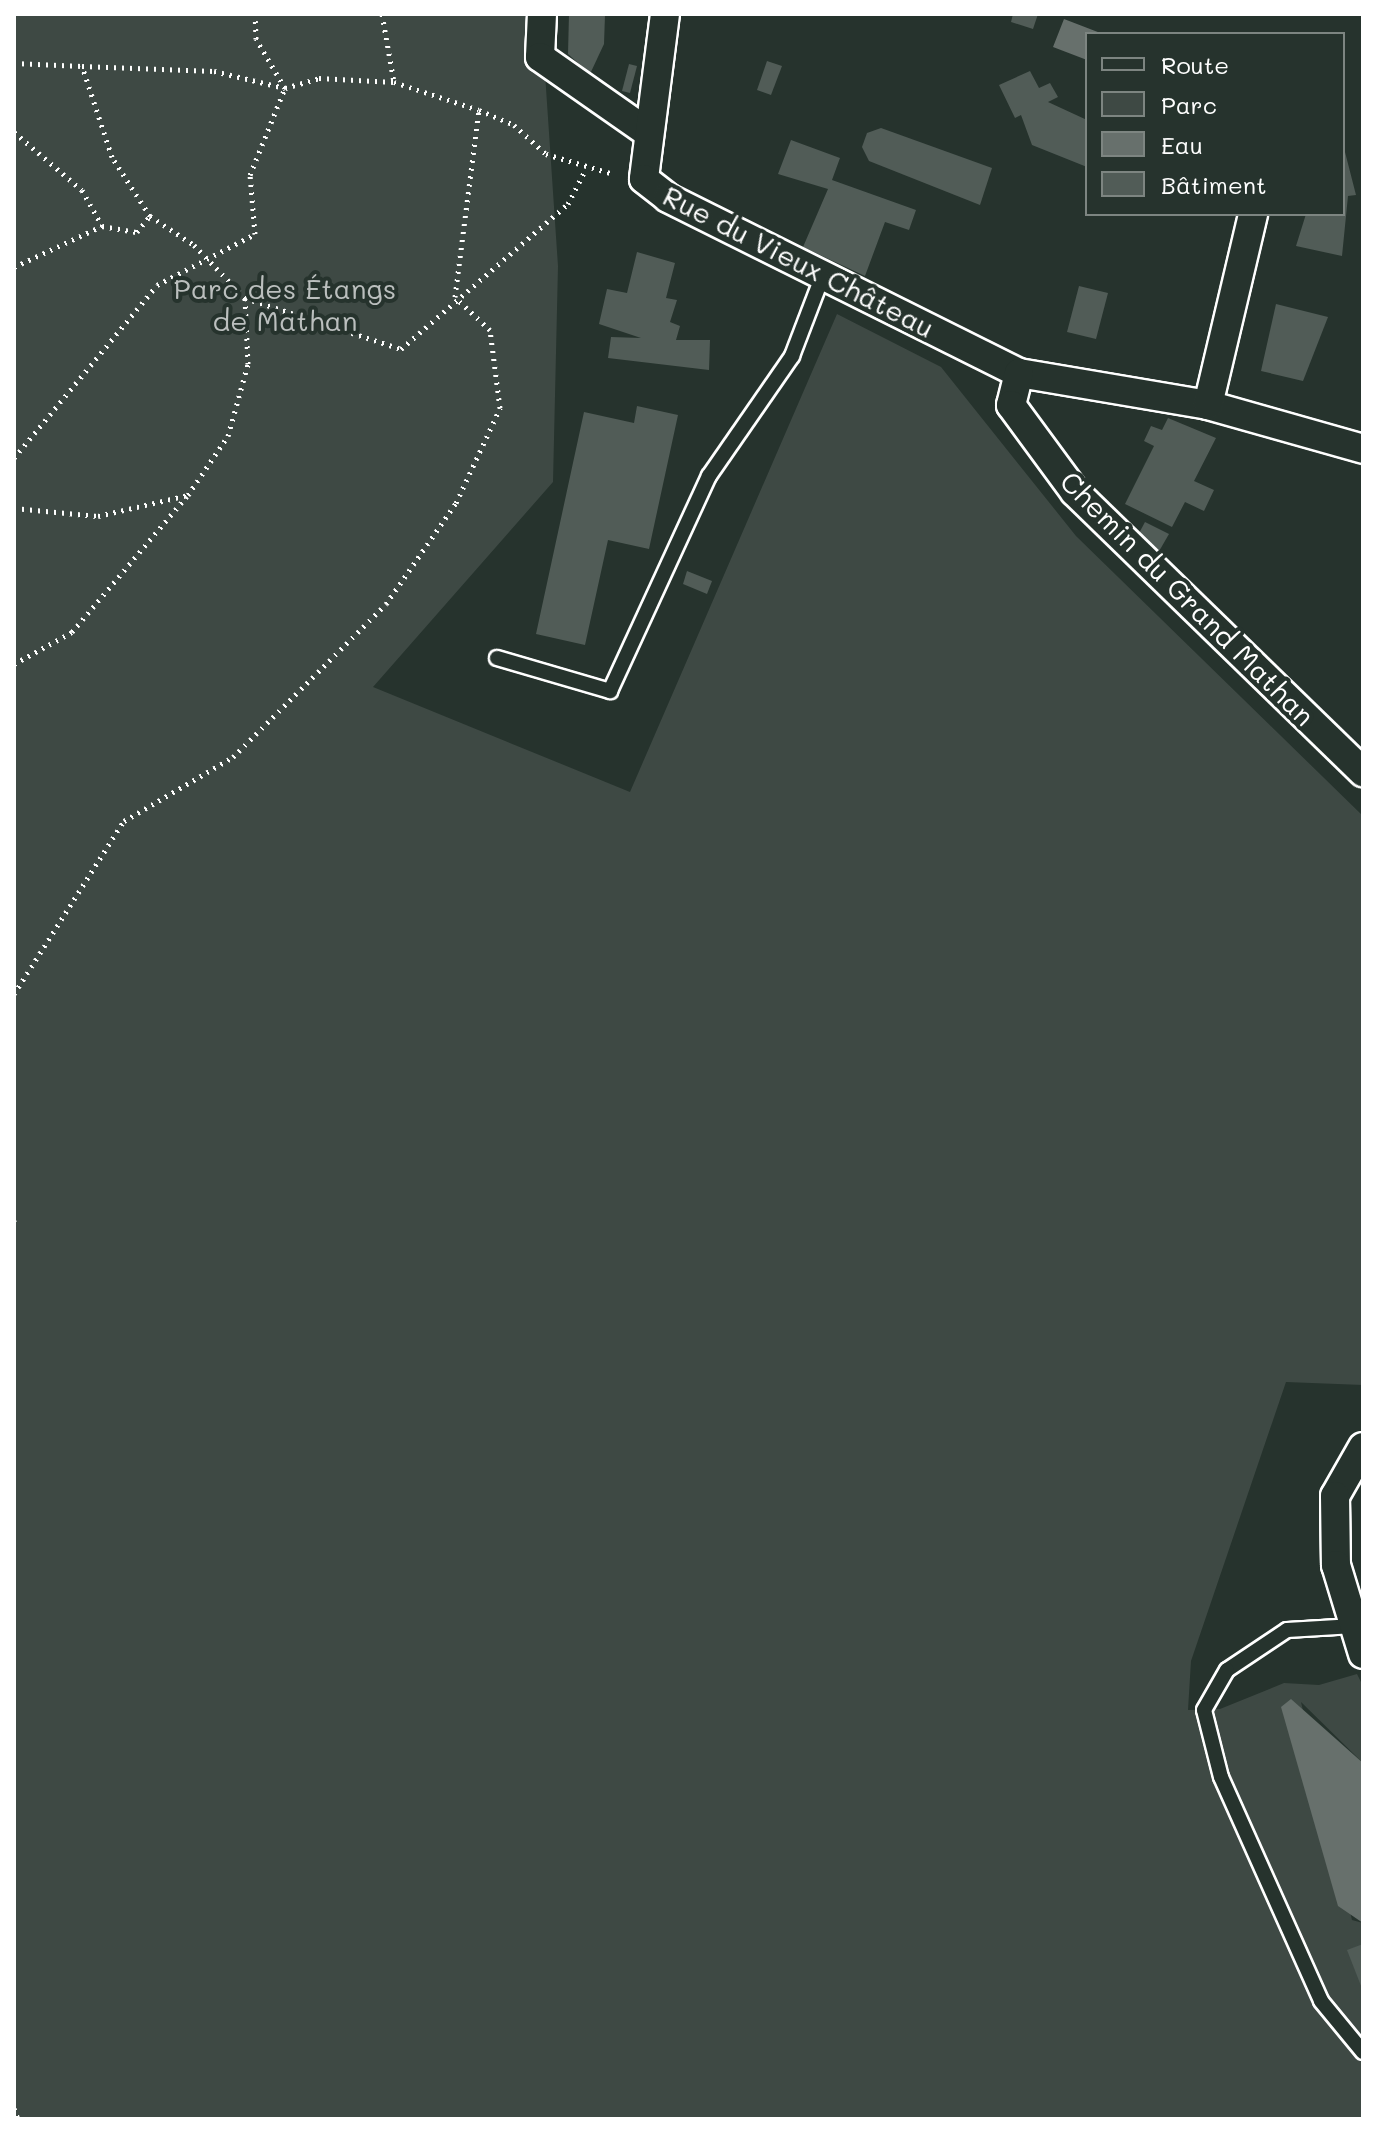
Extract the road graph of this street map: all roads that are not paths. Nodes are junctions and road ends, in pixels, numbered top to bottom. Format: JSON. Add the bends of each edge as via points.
{"nodes":[{"id":1,"x":542,"y":14,"type":"edge"},
{"id":2,"x":665,"y":14,"type":"edge"},
{"id":3,"x":647,"y":132,"type":"junction"},
{"id":4,"x":1253,"y":216,"type":"edge"},
{"id":5,"x":823,"y":275,"type":"junction"},
{"id":6,"x":1019,"y":373,"type":"junction"},
{"id":7,"x":1208,"y":405,"type":"junction"},
{"id":8,"x":1363,"y":449,"type":"edge"},
{"id":9,"x":497,"y":658,"type":"dead end"},
{"id":10,"x":1363,"y":772,"type":"edge"},
{"id":11,"x":1363,"y":1447,"type":"edge"},
{"id":12,"x":1354,"y":1626,"type":"junction"},
{"id":13,"x":1363,"y":1654,"type":"edge"},
{"id":14,"x":1363,"y":2052,"type":"edge"}],
"edges":[{"from":1,"to":3,"type":"street","via":[[540,57]]},
{"from":2,"to":3,"type":"street","name":"Rue du Vieux Château"},
{"from":3,"to":5,"type":"street","name":"Rue du Vieux Château","via":[[644,179]]},
{"from":4,"to":7,"type":"street"},
{"from":5,"to":6,"type":"street","name":"Rue du Vieux Château"},
{"from":5,"to":9,"type":"lane","via":[[792,356],[709,476],[610,691]]},
{"from":6,"to":7,"type":"street","name":"Rue du Vieux Château"},
{"from":6,"to":10,"type":"street","name":"Chemin du Grand Mathan","via":[[1011,405],[1075,492]]},
{"from":7,"to":8,"type":"street","name":"Rue du Vieux Château"},
{"from":11,"to":12,"type":"street","via":[[1335,1496],[1336,1565]]},
{"from":12,"to":13,"type":"street"},
{"from":12,"to":14,"type":"lane","via":[[1287,1630],[1227,1670],[1204,1710],[1221,1777],[1321,2001]]}]}
